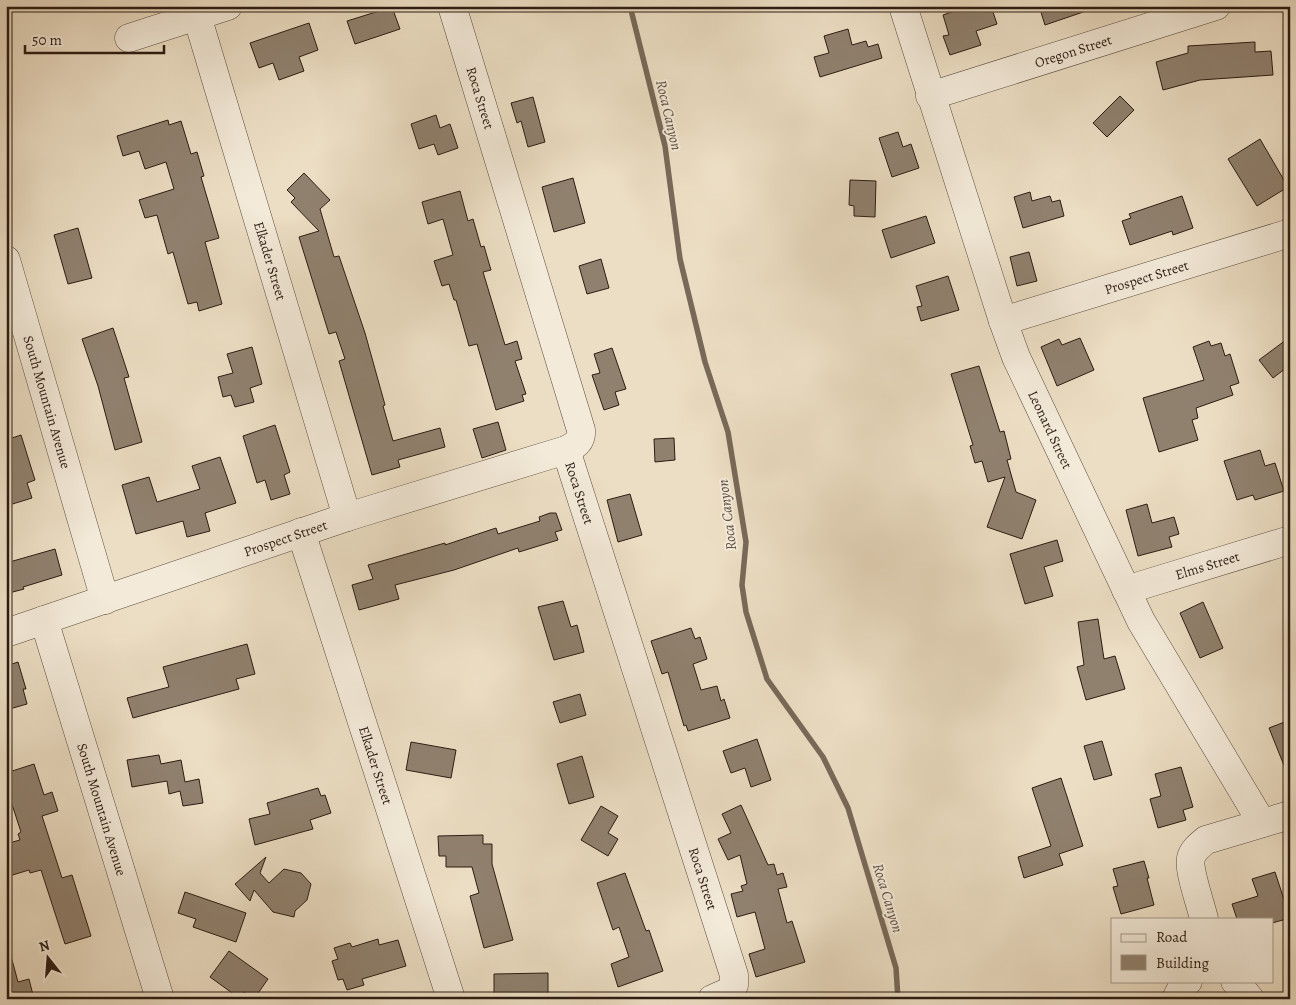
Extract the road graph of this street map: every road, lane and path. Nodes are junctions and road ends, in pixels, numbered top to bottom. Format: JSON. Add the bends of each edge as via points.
{"nodes":[{"id":1,"x":228,"y":6,"type":"edge"},
{"id":2,"x":452,"y":6,"type":"edge"},
{"id":3,"x":903,"y":6,"type":"edge"},
{"id":4,"x":1216,"y":6,"type":"edge"},
{"id":5,"x":195,"y":11,"type":"edge"},
{"id":6,"x":1173,"y":13,"type":"edge"},
{"id":7,"x":129,"y":38,"type":"dead end"},
{"id":8,"x":930,"y":96,"type":"junction"},
{"id":9,"x":1290,"y":232,"type":"edge"},
{"id":10,"x":6,"y":260,"type":"edge"},
{"id":11,"x":1003,"y":322,"type":"junction"},
{"id":12,"x":566,"y":450,"type":"junction"},
{"id":13,"x":347,"y":517,"type":"junction"},
{"id":14,"x":302,"y":532,"type":"junction"},
{"id":15,"x":1290,"y":540,"type":"edge"},
{"id":16,"x":1126,"y":590,"type":"junction"},
{"id":17,"x":105,"y":600,"type":"junction"},
{"id":18,"x":44,"y":620,"type":"junction"},
{"id":19,"x":6,"y":632,"type":"edge"},
{"id":20,"x":1290,"y":815,"type":"edge"},
{"id":21,"x":1262,"y":823,"type":"junction"},
{"id":22,"x":1204,"y":918,"type":"edge"},
{"id":23,"x":1187,"y":982,"type":"edge"},
{"id":24,"x":1236,"y":982,"type":"edge"},
{"id":25,"x":723,"y":992,"type":"edge"},
{"id":26,"x":152,"y":997,"type":"edge"},
{"id":27,"x":451,"y":999,"type":"edge"},
{"id":28,"x":1176,"y":999,"type":"edge"},
{"id":29,"x":1250,"y":999,"type":"edge"}],
"edges":[{"from":1,"to":5,"type":"street"},
{"from":2,"to":12,"type":"street","name":"Roca Street","via":[[581,430],[579,442]]},
{"from":3,"to":8,"type":"street","name":"Leonard Street"},
{"from":4,"to":6,"type":"street","name":"Oregon Street"},
{"from":5,"to":7,"type":"street"},
{"from":5,"to":13,"type":"street","name":"Elkader Street"},
{"from":6,"to":8,"type":"street","name":"Oregon Street"},
{"from":8,"to":11,"type":"street","name":"Leonard Street"},
{"from":9,"to":11,"type":"street","name":"Prospect Street"},
{"from":10,"to":17,"type":"street","name":"South Mountain Avenue"},
{"from":11,"to":16,"type":"street","name":"Leonard Street","via":[[1016,357]]},
{"from":12,"to":13,"type":"street","name":"Prospect Street"},
{"from":12,"to":25,"type":"street","name":"Roca Street","via":[[723,936],[734,975]]},
{"from":13,"to":14,"type":"street","name":"Prospect Street"},
{"from":14,"to":17,"type":"street","name":"Prospect Street"},
{"from":14,"to":27,"type":"street","name":"Elkader Street"},
{"from":15,"to":16,"type":"street","name":"Elms Street"},
{"from":16,"to":21,"type":"street","name":"Leonard Street","via":[[1141,621]]},
{"from":17,"to":18,"type":"street","name":"Prospect Street"},
{"from":18,"to":19,"type":"street","name":"Prospect Street"},
{"from":18,"to":26,"type":"street","name":"South Mountain Avenue"},
{"from":20,"to":21,"type":"street"},
{"from":21,"to":22,"type":"street","via":[[1206,840],[1197,847],[1190,867]]},
{"from":23,"to":28,"type":"street"},
{"from":24,"to":29,"type":"street"}]}
